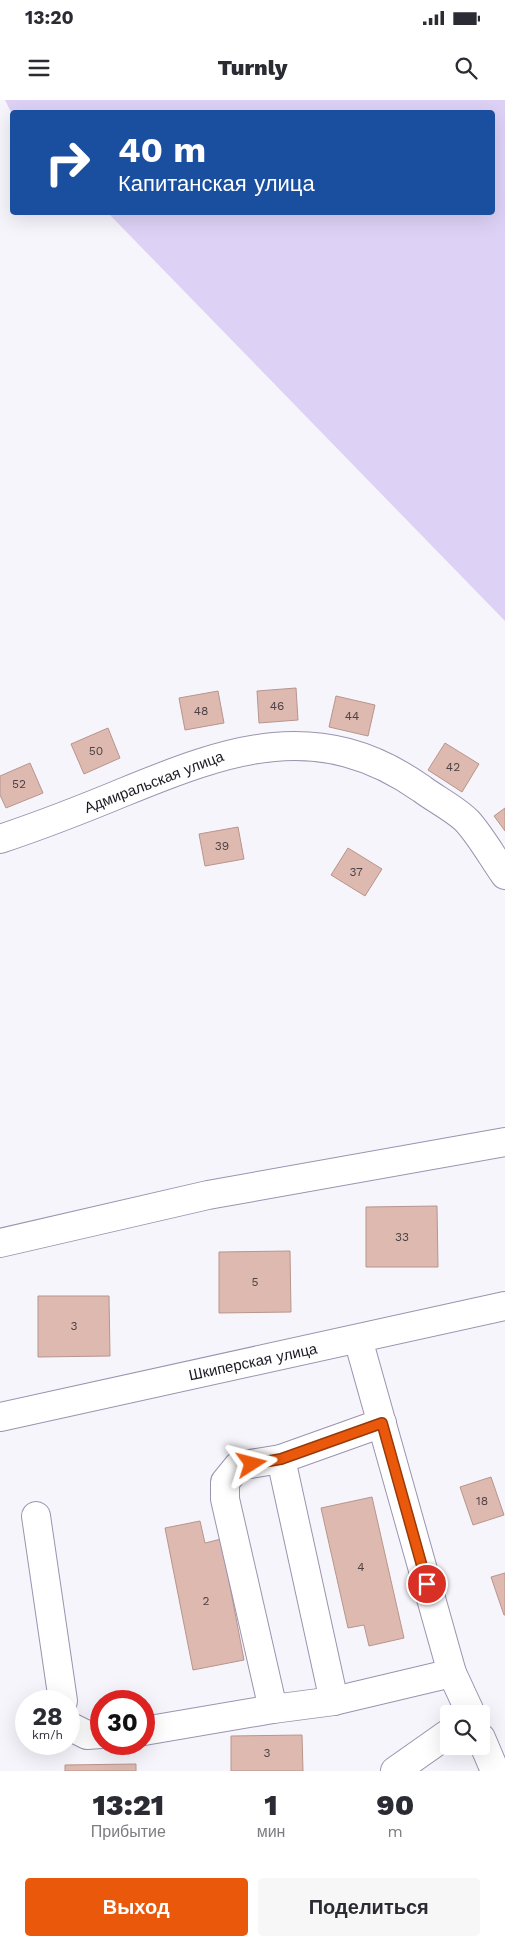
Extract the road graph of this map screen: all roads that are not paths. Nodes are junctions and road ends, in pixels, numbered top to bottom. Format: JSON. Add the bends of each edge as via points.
{"nodes":[{"id":1,"x":0,"y":839,"type":"edge"},
{"id":2,"x":505,"y":875,"type":"edge"},
{"id":3,"x":505,"y":1142,"type":"edge"},
{"id":4,"x":0,"y":1243,"type":"edge"},
{"id":5,"x":505,"y":1306,"type":"edge"},
{"id":6,"x":358,"y":1339,"type":"junction"},
{"id":7,"x":0,"y":1417,"type":"edge"},
{"id":8,"x":382,"y":1423,"type":"junction"},
{"id":9,"x":281,"y":1459,"type":"junction"},
{"id":10,"x":36,"y":1516,"type":"dead end"},
{"id":11,"x":452,"y":1673,"type":"junction"},
{"id":12,"x":61,"y":1690,"type":"edge"},
{"id":13,"x":334,"y":1701,"type":"junction"},
{"id":14,"x":467,"y":1705,"type":"edge"},
{"id":15,"x":273,"y":1709,"type":"junction"},
{"id":16,"x":155,"y":1729,"type":"edge"},
{"id":17,"x":440,"y":1739,"type":"edge"},
{"id":18,"x":488,"y":1755,"type":"edge"},
{"id":19,"x":395,"y":1771,"type":"edge"},
{"id":20,"x":495,"y":1771,"type":"edge"}],
"edges":[{"from":1,"to":2,"type":"street","name":"Адмиральская улица","via":[[222,755],[260,747],[302,745],[355,754],[407,779],[467,821]]},
{"from":3,"to":4,"type":"street","via":[[208,1195]]},
{"from":5,"to":6,"type":"street","name":"Шкиперская улица"},
{"from":6,"to":7,"type":"street","name":"Шкиперская улица"},
{"from":6,"to":8,"type":"street"},
{"from":8,"to":9,"type":"street"},
{"from":8,"to":11,"type":"street"},
{"from":9,"to":13,"type":"street"},
{"from":9,"to":15,"type":"street","via":[[238,1466],[225,1482],[225,1499]]},
{"from":10,"to":12,"type":"street"},
{"from":11,"to":13,"type":"street"},
{"from":11,"to":14,"type":"street"},
{"from":13,"to":15,"type":"street"},
{"from":15,"to":16,"type":"street"},
{"from":17,"to":19,"type":"street"},
{"from":18,"to":20,"type":"street"}]}
